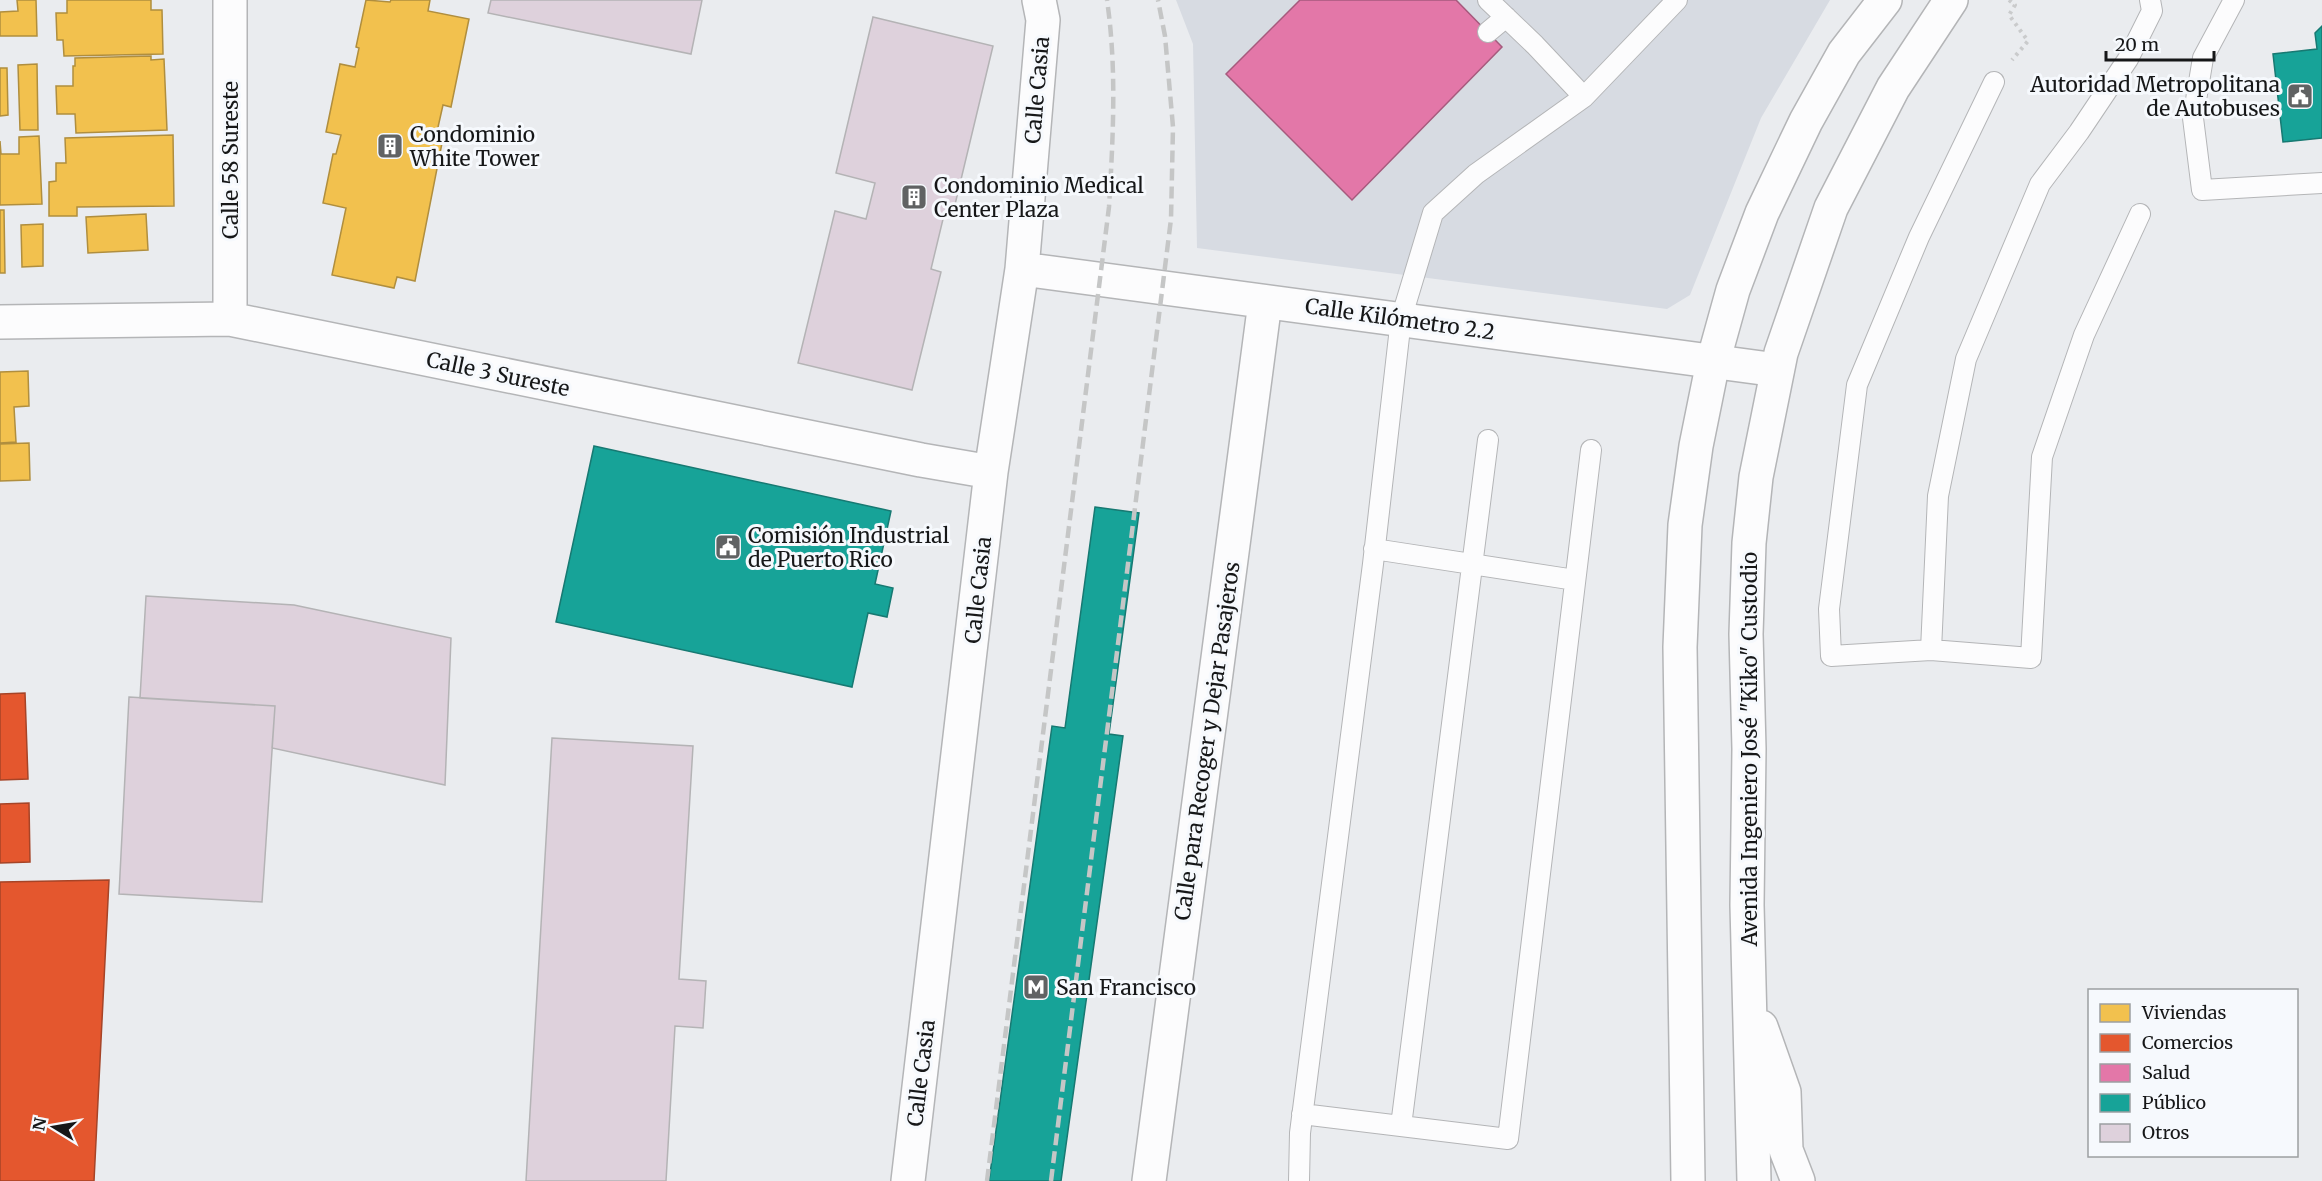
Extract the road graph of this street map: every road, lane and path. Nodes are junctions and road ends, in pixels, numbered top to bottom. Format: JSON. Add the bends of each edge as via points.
{"nodes":[{"id":1,"x":230,"y":0,"type":"edge"},
{"id":2,"x":1039,"y":0,"type":"edge"},
{"id":3,"x":1488,"y":0,"type":"edge"},
{"id":4,"x":1677,"y":0,"type":"edge"},
{"id":5,"x":1885,"y":0,"type":"edge"},
{"id":6,"x":1951,"y":0,"type":"edge"},
{"id":7,"x":2009,"y":0,"type":"edge"},
{"id":8,"x":2150,"y":0,"type":"edge"},
{"id":9,"x":2234,"y":0,"type":"edge"},
{"id":10,"x":1506,"y":17,"type":"junction"},
{"id":11,"x":1488,"y":32,"type":"dead end"},
{"id":12,"x":2028,"y":40,"type":"dead end"},
{"id":13,"x":1994,"y":82,"type":"dead end"},
{"id":14,"x":1584,"y":98,"type":"junction"},
{"id":15,"x":2322,"y":183,"type":"edge"},
{"id":16,"x":2140,"y":214,"type":"dead end"},
{"id":17,"x":1022,"y":269,"type":"junction"},
{"id":18,"x":1265,"y":302,"type":"junction"},
{"id":19,"x":230,"y":319,"type":"junction"},
{"id":20,"x":1401,"y":319,"type":"junction"},
{"id":21,"x":0,"y":322,"type":"edge"},
{"id":22,"x":1713,"y":362,"type":"junction"},
{"id":23,"x":1778,"y":370,"type":"junction"},
{"id":24,"x":1488,"y":440,"type":"dead end"},
{"id":25,"x":1591,"y":450,"type":"dead end"},
{"id":26,"x":991,"y":472,"type":"junction"},
{"id":27,"x":1374,"y":549,"type":"junction"},
{"id":28,"x":1472,"y":564,"type":"junction"},
{"id":29,"x":1575,"y":580,"type":"junction"},
{"id":30,"x":1931,"y":650,"type":"junction"},
{"id":31,"x":1751,"y":999,"type":"junction"},
{"id":32,"x":1302,"y":1114,"type":"junction"},
{"id":33,"x":1401,"y":1126,"type":"junction"},
{"id":34,"x":908,"y":1181,"type":"edge"},
{"id":35,"x":1149,"y":1181,"type":"edge"},
{"id":36,"x":1299,"y":1181,"type":"edge"},
{"id":37,"x":1688,"y":1181,"type":"edge"},
{"id":38,"x":1754,"y":1181,"type":"edge"},
{"id":39,"x":1798,"y":1181,"type":"edge"}],
"edges":[{"from":1,"to":19,"type":"street","name":"Calle 58 Sureste"},
{"from":2,"to":17,"type":"street","name":"Calle Casia","via":[[1043,20]]},
{"from":3,"to":10,"type":"lane"},
{"from":4,"to":14,"type":"lane"},
{"from":5,"to":22,"type":"street","via":[[1844,52],[1762,213],[1733,290]]},
{"from":6,"to":23,"type":"street","name":"Avenida Ingeniero José \"Kiko\" Custodio","via":[[1893,88],[1832,208]]},
{"from":7,"to":12,"type":"path","via":[[2015,5],[2009,15]]},
{"from":8,"to":30,"type":"lane","via":[[2152,11],[2128,59],[2040,184],[1966,359],[1938,496]]},
{"from":9,"to":15,"type":"lane","via":[[2203,58],[2193,118],[2202,190]]},
{"from":10,"to":11,"type":"lane"},
{"from":10,"to":14,"type":"lane"},
{"from":13,"to":30,"type":"lane","via":[[1919,237],[1857,385],[1829,609],[1831,656]]},
{"from":14,"to":20,"type":"lane","via":[[1476,174],[1433,213]]},
{"from":16,"to":30,"type":"lane","via":[[2084,335],[2042,457],[2031,658]]},
{"from":17,"to":18,"type":"street","name":"Calle Kilómetro 2.2"},
{"from":17,"to":26,"type":"street","name":"Calle Casia"},
{"from":18,"to":20,"type":"street","name":"Calle Kilómetro 2.2"},
{"from":18,"to":35,"type":"street","name":"Calle para Recoger y Dejar Pasajeros"},
{"from":19,"to":21,"type":"street","name":"Calle 3 Sureste"},
{"from":19,"to":26,"type":"street","name":"Calle 3 Sureste"},
{"from":20,"to":22,"type":"street","name":"Calle Kilómetro 2.2"},
{"from":20,"to":27,"type":"lane"},
{"from":22,"to":23,"type":"street","name":"Calle Kilómetro 2.2"},
{"from":22,"to":37,"type":"street","via":[[1685,525],[1680,647]]},
{"from":23,"to":31,"type":"street","name":"Avenida Ingeniero José \"Kiko\" Custodio","via":[[1756,477],[1749,543],[1747,905]]},
{"from":24,"to":28,"type":"lane"},
{"from":25,"to":29,"type":"lane"},
{"from":26,"to":34,"type":"street","name":"Calle Casia"},
{"from":27,"to":28,"type":"lane"},
{"from":27,"to":32,"type":"lane"},
{"from":28,"to":29,"type":"lane"},
{"from":28,"to":33,"type":"lane"},
{"from":29,"to":33,"type":"lane","via":[[1508,1139]]},
{"from":31,"to":38,"type":"street","name":"Avenida Ingeniero José \"Kiko\" Custodio"},
{"from":31,"to":39,"type":"street","via":[[1784,1092],[1786,1150]]},
{"from":32,"to":33,"type":"lane"},
{"from":32,"to":36,"type":"lane"}]}
